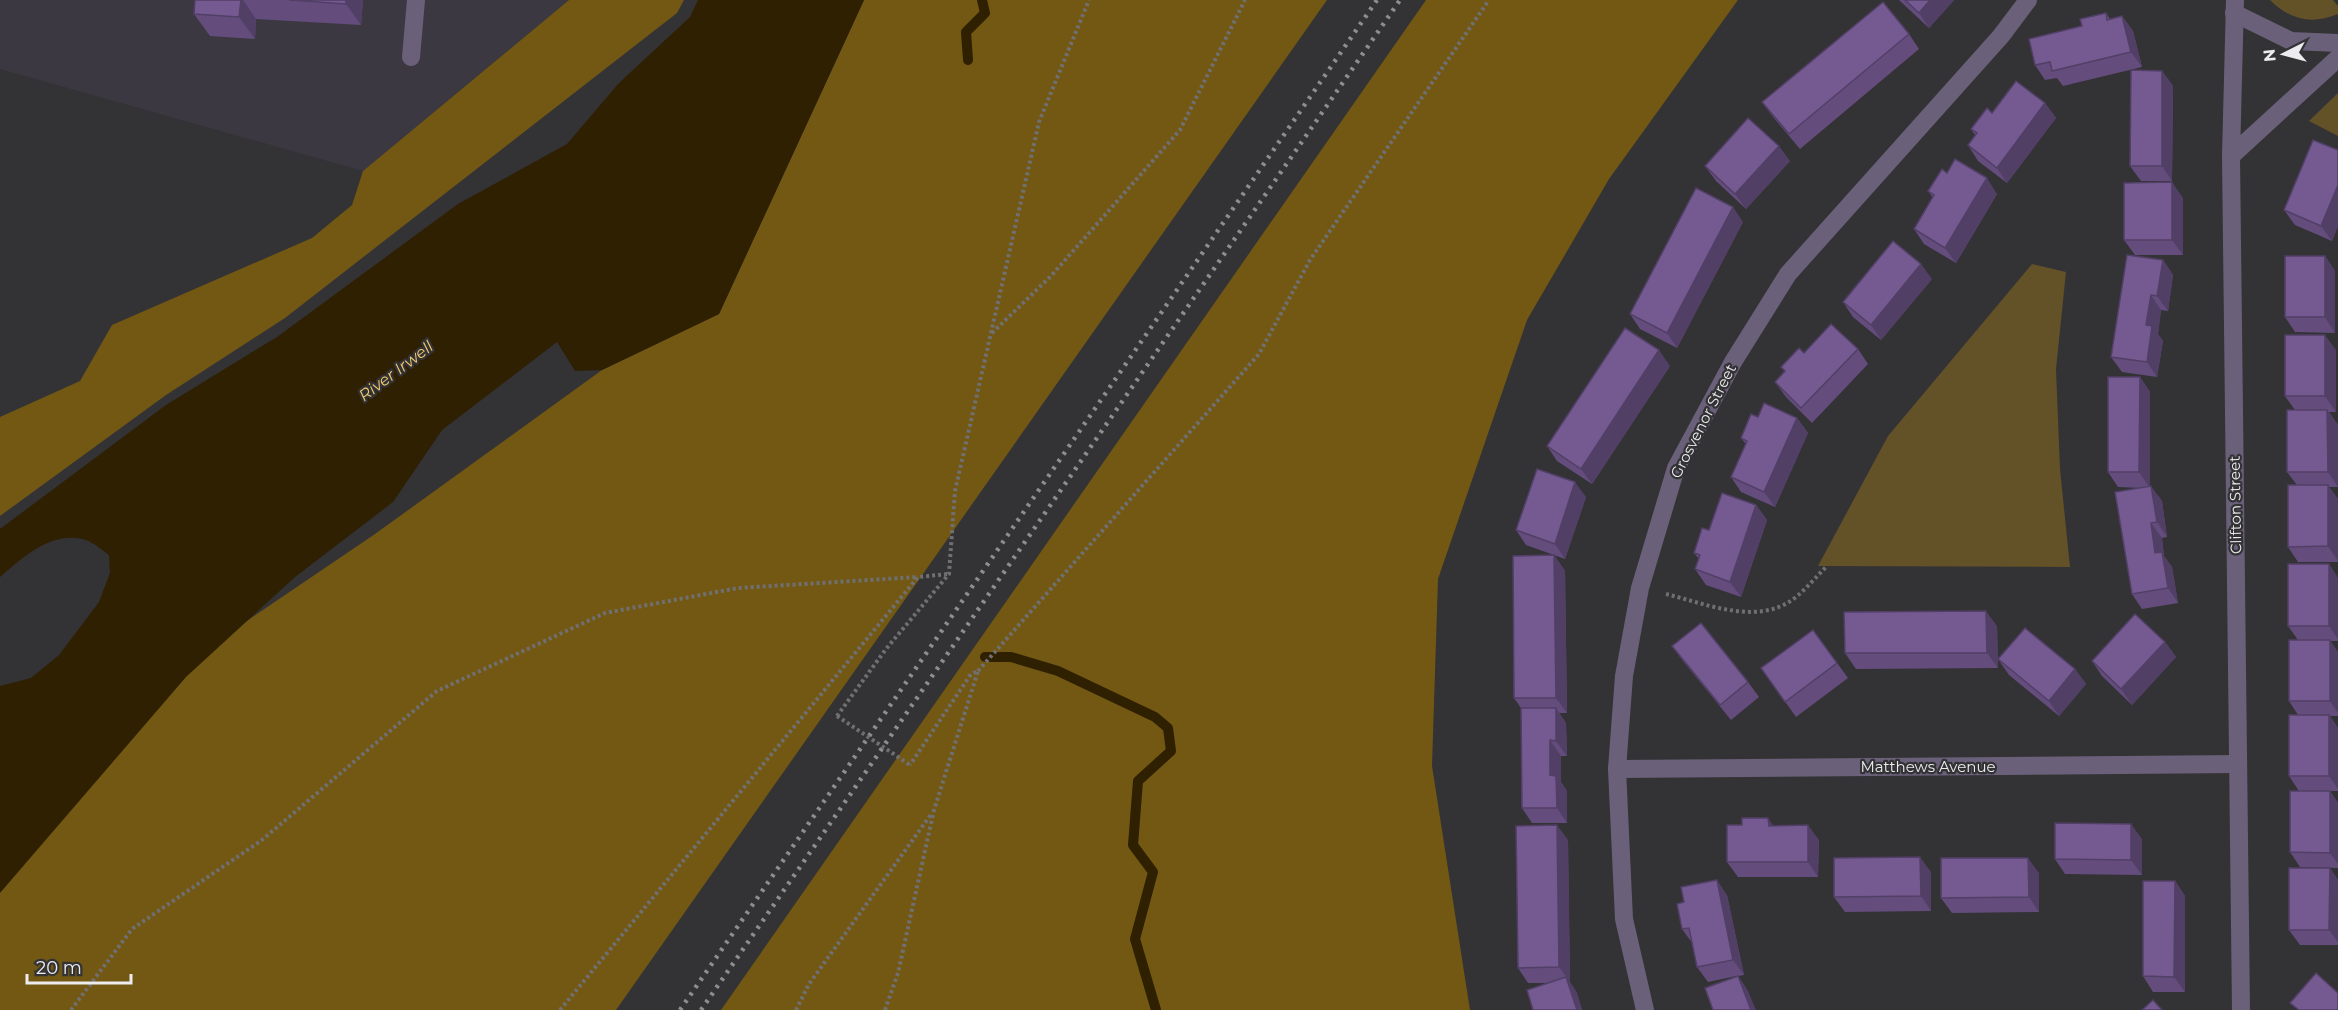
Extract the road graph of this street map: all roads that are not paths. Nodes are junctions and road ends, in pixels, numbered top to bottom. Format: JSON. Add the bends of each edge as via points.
{"nodes":[{"id":1,"x":416,"y":0,"type":"edge"},
{"id":2,"x":2028,"y":0,"type":"edge"},
{"id":3,"x":2234,"y":7,"type":"edge"},
{"id":4,"x":2338,"y":43,"type":"edge"},
{"id":5,"x":411,"y":57,"type":"dead end"},
{"id":6,"x":2338,"y":58,"type":"edge"},
{"id":7,"x":2231,"y":156,"type":"junction"},
{"id":8,"x":2238,"y":764,"type":"junction"},
{"id":9,"x":1617,"y":769,"type":"junction"},
{"id":10,"x":1645,"y":1010,"type":"edge"},
{"id":11,"x":2241,"y":1010,"type":"edge"}],
"edges":[{"from":1,"to":5,"type":"street"},
{"from":2,"to":9,"type":"street","name":"Grosvenor Street","via":[[2001,36],[1788,274],[1733,362],[1676,468],[1640,588],[1624,676]]},
{"from":3,"to":4,"type":"street","via":[[2291,41]]},
{"from":3,"to":7,"type":"street","name":"Clifton Street"},
{"from":6,"to":7,"type":"street"},
{"from":7,"to":8,"type":"street","name":"Clifton Street"},
{"from":8,"to":9,"type":"street","name":"Matthews Avenue"},
{"from":8,"to":11,"type":"street","name":"Clifton Street"},
{"from":9,"to":10,"type":"street","name":"Grosvenor Street","via":[[1624,919]]}]}
